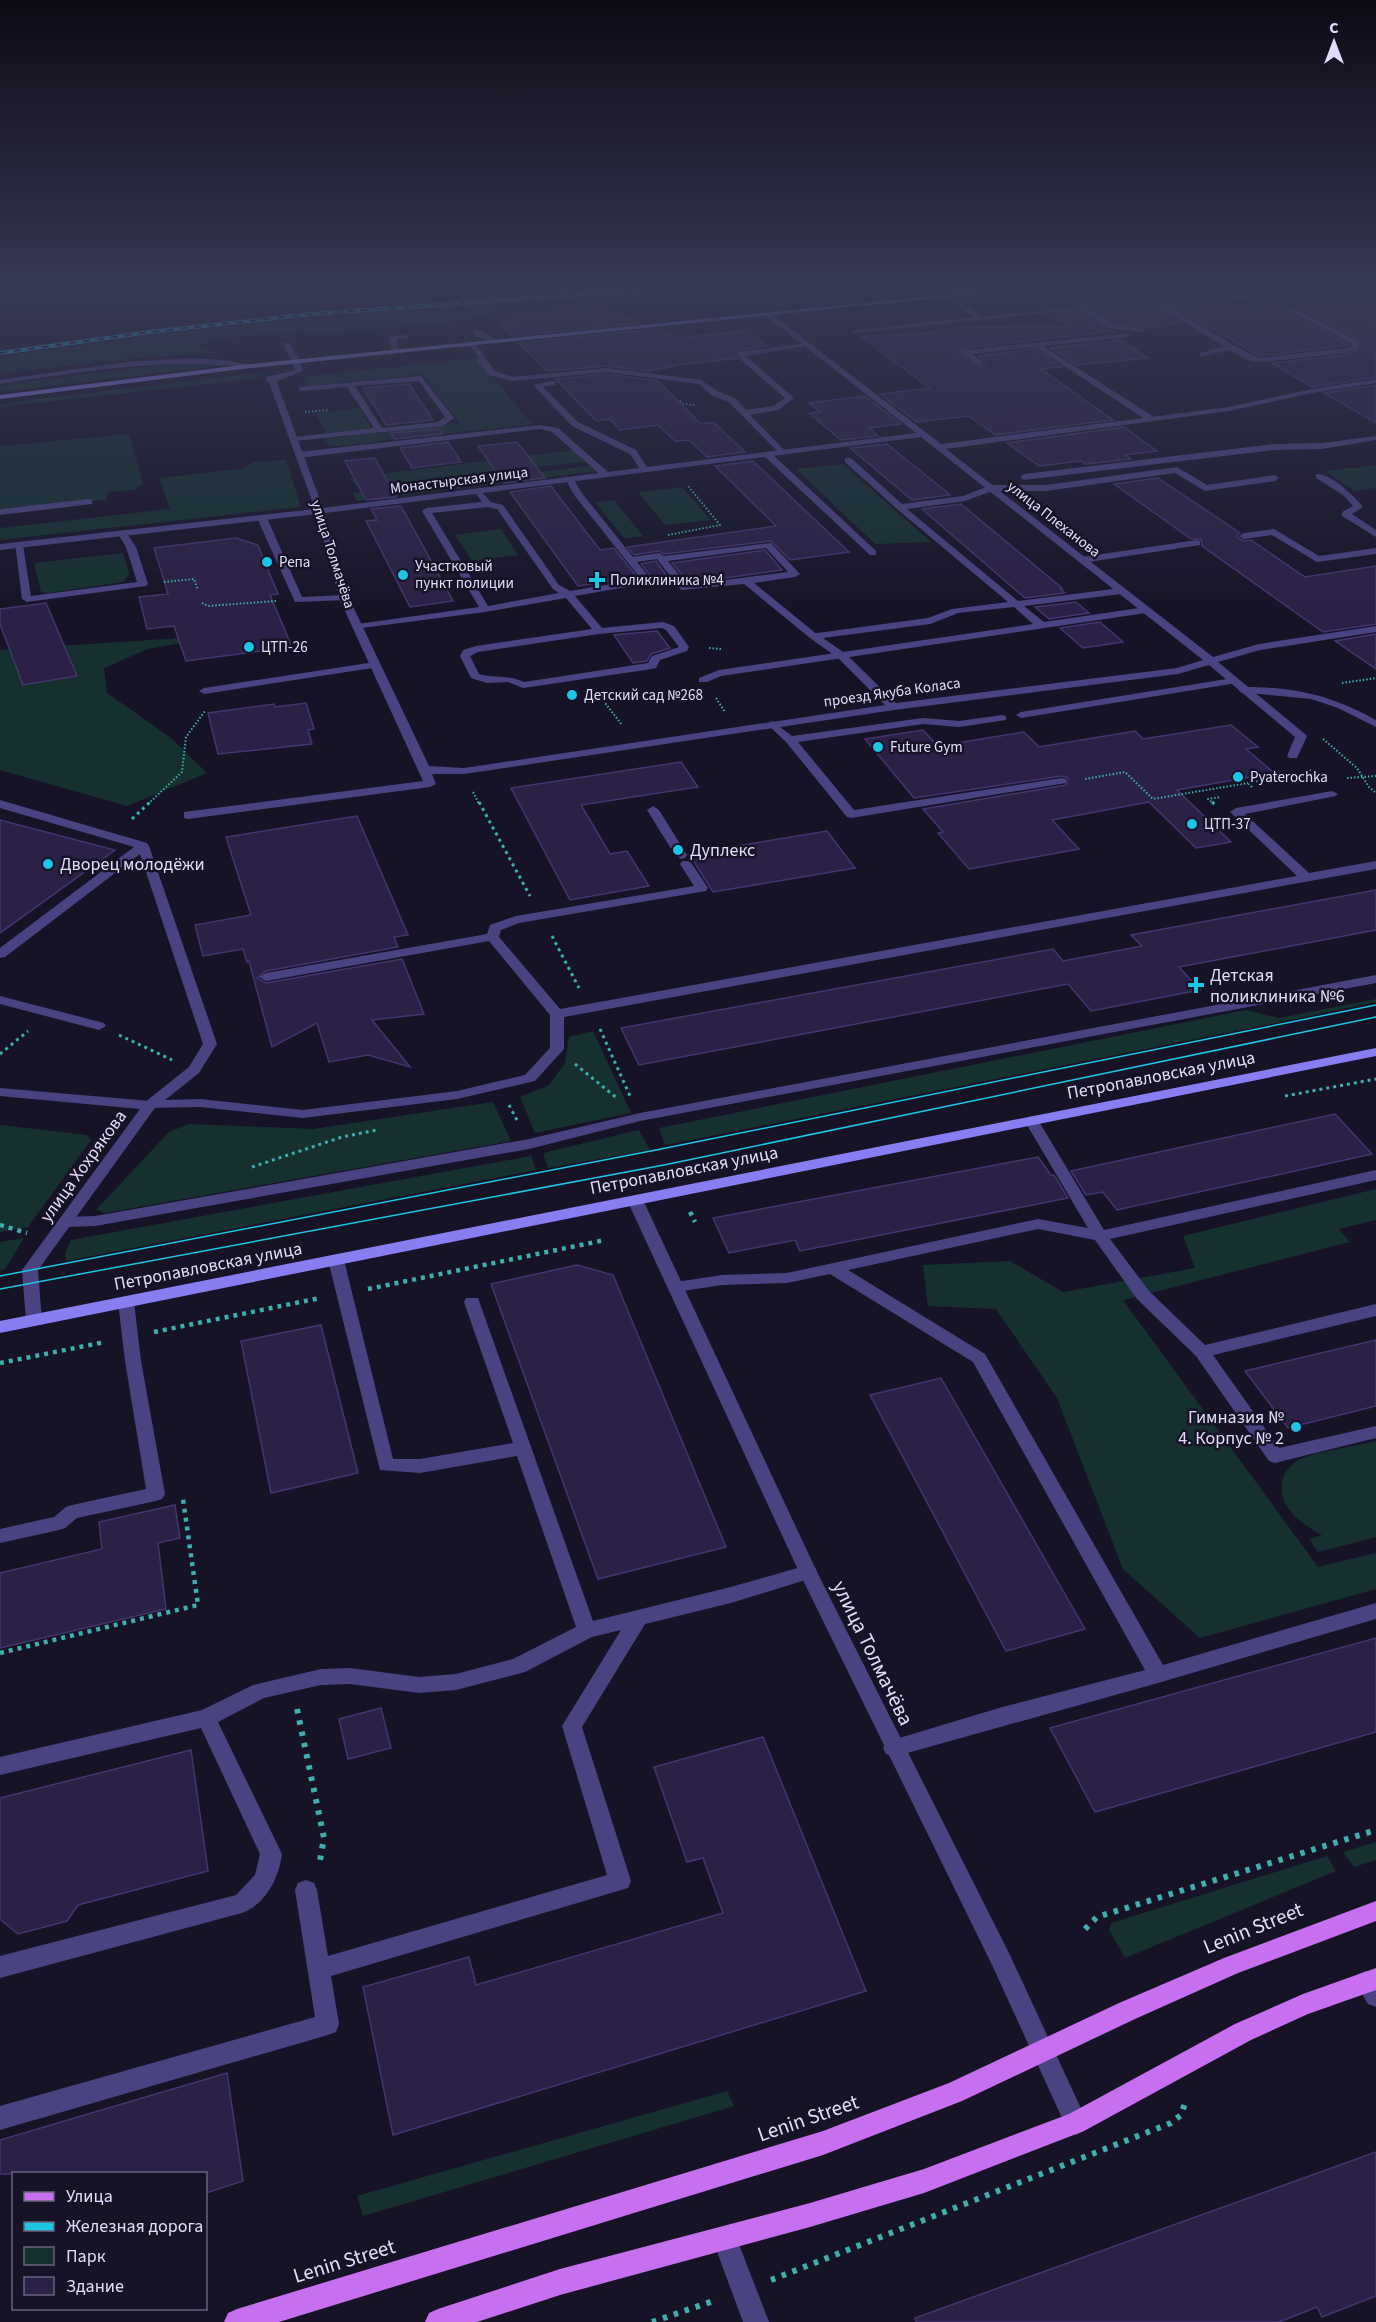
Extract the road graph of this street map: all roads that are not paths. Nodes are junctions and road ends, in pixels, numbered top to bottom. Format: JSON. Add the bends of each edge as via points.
{"nodes":[{"id":1,"x":22,"y":394,"type":"edge"},
{"id":2,"x":277,"y":394,"type":"edge"},
{"id":3,"x":357,"y":394,"type":"edge"},
{"id":4,"x":432,"y":394,"type":"edge"},
{"id":5,"x":546,"y":394,"type":"edge"},
{"id":6,"x":717,"y":394,"type":"edge"},
{"id":7,"x":786,"y":394,"type":"edge"},
{"id":8,"x":870,"y":394,"type":"edge"},
{"id":9,"x":1113,"y":394,"type":"edge"},
{"id":10,"x":1300,"y":394,"type":"edge"},
{"id":11,"x":0,"y":397,"type":"edge"},
{"id":12,"x":744,"y":413,"type":"junction"},
{"id":13,"x":1151,"y":419,"type":"junction"},
{"id":14,"x":380,"y":430,"type":"junction"},
{"id":15,"x":921,"y":435,"type":"junction"},
{"id":16,"x":1376,"y":438,"type":"edge"},
{"id":17,"x":294,"y":439,"type":"junction"},
{"id":18,"x":939,"y":447,"type":"junction"},
{"id":19,"x":781,"y":452,"type":"junction"},
{"id":20,"x":767,"y":454,"type":"junction"},
{"id":21,"x":299,"y":455,"type":"junction"},
{"id":22,"x":848,"y":460,"type":"dead end"},
{"id":23,"x":645,"y":470,"type":"junction"},
{"id":24,"x":606,"y":476,"type":"junction"},
{"id":25,"x":1319,"y":476,"type":"dead end"},
{"id":26,"x":1024,"y":477,"type":"dead end"},
{"id":27,"x":1275,"y":478,"type":"dead end"},
{"id":28,"x":570,"y":480,"type":"junction"},
{"id":29,"x":991,"y":488,"type":"junction"},
{"id":30,"x":478,"y":491,"type":"junction"},
{"id":31,"x":89,"y":502,"type":"dead end"},
{"id":32,"x":488,"y":504,"type":"junction"},
{"id":33,"x":900,"y":507,"type":"junction"},
{"id":34,"x":320,"y":510,"type":"junction"},
{"id":35,"x":0,"y":512,"type":"edge"},
{"id":36,"x":262,"y":518,"type":"junction"},
{"id":37,"x":123,"y":534,"type":"junction"},
{"id":38,"x":1376,"y":534,"type":"edge"},
{"id":39,"x":1244,"y":536,"type":"dead end"},
{"id":40,"x":1197,"y":543,"type":"dead end"},
{"id":41,"x":18,"y":545,"type":"junction"},
{"id":42,"x":0,"y":547,"type":"edge"},
{"id":43,"x":1376,"y":551,"type":"edge"},
{"id":44,"x":873,"y":552,"type":"dead end"},
{"id":45,"x":662,"y":559,"type":"junction"},
{"id":46,"x":630,"y":560,"type":"junction"},
{"id":47,"x":1083,"y":560,"type":"junction"},
{"id":48,"x":746,"y":581,"type":"junction"},
{"id":49,"x":1121,"y":591,"type":"junction"},
{"id":50,"x":569,"y":595,"type":"junction"},
{"id":51,"x":344,"y":598,"type":"junction"},
{"id":52,"x":1016,"y":606,"type":"junction"},
{"id":53,"x":485,"y":609,"type":"junction"},
{"id":54,"x":1146,"y":610,"type":"junction"},
{"id":55,"x":1041,"y":625,"type":"junction"},
{"id":56,"x":358,"y":627,"type":"junction"},
{"id":57,"x":1376,"y":629,"type":"edge"},
{"id":58,"x":599,"y":631,"type":"junction"},
{"id":59,"x":814,"y":636,"type":"junction"},
{"id":60,"x":842,"y":656,"type":"junction"},
{"id":61,"x":1210,"y":661,"type":"junction"},
{"id":62,"x":375,"y":664,"type":"junction"},
{"id":63,"x":703,"y":680,"type":"road end"},
{"id":64,"x":1233,"y":681,"type":"junction"},
{"id":65,"x":1244,"y":690,"type":"junction"},
{"id":66,"x":204,"y":691,"type":"dead end"},
{"id":67,"x":894,"y":706,"type":"junction"},
{"id":68,"x":1021,"y":715,"type":"dead end"},
{"id":69,"x":1002,"y":718,"type":"dead end"},
{"id":70,"x":772,"y":724,"type":"junction"},
{"id":71,"x":1376,"y":724,"type":"edge"},
{"id":72,"x":790,"y":740,"type":"junction"},
{"id":73,"x":1293,"y":756,"type":"road end"},
{"id":74,"x":425,"y":769,"type":"junction"},
{"id":75,"x":1062,"y":780,"type":"dead end"},
{"id":76,"x":1332,"y":794,"type":"dead end"},
{"id":77,"x":0,"y":804,"type":"edge"},
{"id":78,"x":653,"y":810,"type":"dead end"},
{"id":79,"x":188,"y":815,"type":"dead end"},
{"id":80,"x":143,"y":846,"type":"junction"},
{"id":81,"x":1376,"y":865,"type":"edge"},
{"id":82,"x":1306,"y":877,"type":"junction"},
{"id":83,"x":492,"y":937,"type":"junction"},
{"id":84,"x":0,"y":954,"type":"edge"},
{"id":85,"x":266,"y":977,"type":"dead end"},
{"id":86,"x":1376,"y":979,"type":"edge"},
{"id":87,"x":0,"y":1000,"type":"edge"},
{"id":88,"x":557,"y":1014,"type":"junction"},
{"id":89,"x":99,"y":1026,"type":"road end"},
{"id":90,"x":1376,"y":1052,"type":"edge"},
{"id":91,"x":0,"y":1092,"type":"edge"},
{"id":92,"x":150,"y":1106,"type":"junction"},
{"id":93,"x":1032,"y":1120,"type":"junction"},
{"id":94,"x":1376,"y":1175,"type":"edge"},
{"id":95,"x":635,"y":1200,"type":"junction"},
{"id":96,"x":67,"y":1222,"type":"junction"},
{"id":97,"x":1100,"y":1236,"type":"junction"},
{"id":98,"x":336,"y":1260,"type":"junction"},
{"id":99,"x":832,"y":1268,"type":"junction"},
{"id":100,"x":675,"y":1287,"type":"junction"},
{"id":101,"x":126,"y":1302,"type":"junction"},
{"id":102,"x":472,"y":1302,"type":"dead end"},
{"id":103,"x":1376,"y":1310,"type":"edge"},
{"id":104,"x":34,"y":1321,"type":"junction"},
{"id":105,"x":0,"y":1327,"type":"edge"},
{"id":106,"x":1202,"y":1352,"type":"junction"},
{"id":107,"x":1376,"y":1432,"type":"edge"},
{"id":108,"x":523,"y":1448,"type":"junction"},
{"id":109,"x":0,"y":1536,"type":"edge"},
{"id":110,"x":808,"y":1572,"type":"junction"},
{"id":111,"x":1376,"y":1611,"type":"edge"},
{"id":112,"x":639,"y":1617,"type":"junction"},
{"id":113,"x":587,"y":1630,"type":"junction"},
{"id":114,"x":1158,"y":1675,"type":"junction"},
{"id":115,"x":206,"y":1718,"type":"junction"},
{"id":116,"x":893,"y":1748,"type":"junction"},
{"id":117,"x":0,"y":1766,"type":"edge"},
{"id":118,"x":306,"y":1890,"type":"road end"},
{"id":119,"x":1376,"y":1911,"type":"edge"},
{"id":120,"x":0,"y":1967,"type":"edge"},
{"id":121,"x":319,"y":1969,"type":"junction"},
{"id":122,"x":1373,"y":1986,"type":"edge"},
{"id":123,"x":1043,"y":2050,"type":"junction"},
{"id":124,"x":0,"y":2118,"type":"edge"},
{"id":125,"x":1076,"y":2123,"type":"junction"},
{"id":126,"x":724,"y":2238,"type":"junction"},
{"id":127,"x":237,"y":2322,"type":"edge"},
{"id":128,"x":438,"y":2322,"type":"edge"},
{"id":129,"x":756,"y":2322,"type":"edge"}],
"edges":[{"from":1,"to":11,"type":"main road"},
{"from":2,"to":17,"type":"street","name":"улица Толмачёва"},
{"from":3,"to":14,"type":"street"},
{"from":4,"to":14,"type":"street","via":[[450,418],[440,424]]},
{"from":5,"to":23,"type":"street","via":[[575,424],[633,452]]},
{"from":6,"to":12,"type":"street","via":[[732,400]]},
{"from":7,"to":12,"type":"street","via":[[790,398],[787,402],[775,408]]},
{"from":8,"to":15,"type":"street","name":"улица Плеханова"},
{"from":9,"to":13,"type":"street"},
{"from":10,"to":13,"type":"street"},
{"from":12,"to":19,"type":"street"},
{"from":13,"to":18,"type":"street"},
{"from":14,"to":17,"type":"street"},
{"from":15,"to":18,"type":"street","name":"улица Плеханова"},
{"from":15,"to":19,"type":"street","name":"Монастырская улица"},
{"from":16,"to":26,"type":"street"},
{"from":17,"to":21,"type":"street","name":"улица Толмачёва"},
{"from":18,"to":29,"type":"street","name":"улица Плеханова"},
{"from":19,"to":20,"type":"street","name":"Монастырская улица"},
{"from":20,"to":23,"type":"street","name":"Монастырская улица"},
{"from":20,"to":44,"type":"street"},
{"from":21,"to":24,"type":"street","via":[[540,427],[555,430]]},
{"from":21,"to":34,"type":"street","name":"улица Толмачёва"},
{"from":22,"to":33,"type":"street"},
{"from":23,"to":24,"type":"street","name":"Монастырская улица"},
{"from":24,"to":28,"type":"street","name":"Монастырская улица"},
{"from":25,"to":38,"type":"street","via":[[1346,493],[1359,507],[1345,514]]},
{"from":27,"to":29,"type":"street","via":[[1205,488],[1177,470],[1046,488]]},
{"from":28,"to":30,"type":"street","name":"Монастырская улица"},
{"from":28,"to":46,"type":"street"},
{"from":29,"to":33,"type":"street","via":[[965,498]]},
{"from":29,"to":47,"type":"street","name":"улица Плеханова"},
{"from":30,"to":32,"type":"street"},
{"from":30,"to":34,"type":"street","name":"Монастырская улица"},
{"from":31,"to":35,"type":"street"},
{"from":32,"to":50,"type":"street","via":[[500,507],[556,587]]},
{"from":32,"to":53,"type":"street","via":[[426,511]]},
{"from":33,"to":52,"type":"street"},
{"from":34,"to":36,"type":"street","name":"Монастырская улица"},
{"from":34,"to":51,"type":"street","name":"улица Толмачёва"},
{"from":36,"to":37,"type":"street","name":"Монастырская улица"},
{"from":36,"to":51,"type":"street","via":[[298,600]]},
{"from":37,"to":41,"type":"street","name":"Монастырская улица"},
{"from":37,"to":41,"type":"street","via":[[143,584],[27,599]]},
{"from":39,"to":43,"type":"street","via":[[1274,532],[1317,559]]},
{"from":40,"to":47,"type":"street"},
{"from":41,"to":42,"type":"street","name":"Монастырская улица"},
{"from":45,"to":46,"type":"street","via":[[659,556]]},
{"from":45,"to":48,"type":"street","via":[[684,588]]},
{"from":45,"to":48,"type":"street","via":[[768,545],[795,574]]},
{"from":46,"to":50,"type":"street","via":[[647,581]]},
{"from":47,"to":49,"type":"street","name":"улица Плеханова"},
{"from":48,"to":59,"type":"street"},
{"from":49,"to":52,"type":"street"},
{"from":49,"to":54,"type":"street","name":"улица Плеханова"},
{"from":50,"to":53,"type":"street"},
{"from":50,"to":58,"type":"street"},
{"from":51,"to":56,"type":"street","name":"улица Толмачёва"},
{"from":52,"to":55,"type":"street"},
{"from":52,"to":59,"type":"street","via":[[952,612],[930,621]]},
{"from":53,"to":56,"type":"street"},
{"from":54,"to":55,"type":"street"},
{"from":54,"to":61,"type":"street","name":"улица Плеханова"},
{"from":55,"to":60,"type":"street"},
{"from":56,"to":62,"type":"street","name":"улица Толмачёва"},
{"from":57,"to":61,"type":"street","name":"проезд Якуба Коласа","via":[[1259,647]]},
{"from":58,"to":58,"type":"street","via":[[663,625],[684,647],[656,658],[652,666],[523,685],[475,676],[465,656],[476,649]]},
{"from":59,"to":60,"type":"street"},
{"from":60,"to":63,"type":"street","via":[[720,673]]},
{"from":60,"to":67,"type":"street"},
{"from":61,"to":64,"type":"street","name":"улица Плеханова"},
{"from":61,"to":67,"type":"street","name":"проезд Якуба Коласа","via":[[1178,671]]},
{"from":62,"to":66,"type":"street"},
{"from":62,"to":74,"type":"street","name":"улица Толмачёва"},
{"from":64,"to":65,"type":"street","name":"улица Плеханова"},
{"from":64,"to":68,"type":"street"},
{"from":65,"to":71,"type":"street","via":[[1304,692],[1336,702]]},
{"from":65,"to":73,"type":"street","name":"улица Плеханова","via":[[1301,735]]},
{"from":67,"to":70,"type":"street","name":"проезд Якуба Коласа"},
{"from":69,"to":72,"type":"street","via":[[959,724],[922,721]]},
{"from":70,"to":72,"type":"street"},
{"from":70,"to":74,"type":"street","name":"проезд Якуба Коласа","via":[[464,771]]},
{"from":72,"to":75,"type":"street","via":[[851,814]]},
{"from":74,"to":79,"type":"street","via":[[430,784]]},
{"from":76,"to":82,"type":"street","via":[[1236,812]]},
{"from":77,"to":80,"type":"street"},
{"from":78,"to":83,"type":"street","via":[[702,888],[516,920],[495,928]]},
{"from":80,"to":84,"type":"street"},
{"from":80,"to":92,"type":"street","via":[[210,1044],[195,1070]]},
{"from":81,"to":82,"type":"street"},
{"from":82,"to":88,"type":"street"},
{"from":83,"to":85,"type":"street"},
{"from":83,"to":88,"type":"street"},
{"from":86,"to":96,"type":"street","via":[[640,1117],[530,1144],[95,1221]]},
{"from":87,"to":89,"type":"street"},
{"from":88,"to":92,"type":"street","via":[[557,1049],[530,1078],[457,1095],[303,1114],[200,1103]]},
{"from":90,"to":93,"type":"main road","name":"Петропавловская улица"},
{"from":91,"to":92,"type":"street","name":"улица Хохрякова"},
{"from":92,"to":96,"type":"street","name":"улица Хохрякова"},
{"from":93,"to":95,"type":"main road","name":"Петропавловская улица"},
{"from":93,"to":97,"type":"street"},
{"from":94,"to":97,"type":"street"},
{"from":95,"to":98,"type":"main road","name":"Петропавловская улица"},
{"from":95,"to":100,"type":"street","name":"улица Толмачёва"},
{"from":96,"to":104,"type":"street","name":"улица Хохрякова","via":[[30,1270]]},
{"from":97,"to":99,"type":"street","via":[[1038,1224]]},
{"from":97,"to":106,"type":"street","via":[[1143,1295]]},
{"from":98,"to":101,"type":"main road","name":"Петропавловская улица"},
{"from":98,"to":108,"type":"street","via":[[386,1465],[420,1466]]},
{"from":99,"to":100,"type":"street","via":[[787,1278],[722,1280]]},
{"from":99,"to":114,"type":"street","via":[[979,1358]]},
{"from":100,"to":110,"type":"street","name":"улица Толмачёва"},
{"from":101,"to":104,"type":"main road","name":"Петропавловская улица"},
{"from":101,"to":109,"type":"street","via":[[156,1494],[72,1512],[58,1523]]},
{"from":102,"to":108,"type":"street"},
{"from":103,"to":106,"type":"street"},
{"from":104,"to":105,"type":"main road","name":"Петропавловская улица"},
{"from":106,"to":107,"type":"street","via":[[1275,1456]]},
{"from":108,"to":113,"type":"street"},
{"from":110,"to":112,"type":"street"},
{"from":110,"to":116,"type":"street","name":"улица Толмачёва"},
{"from":111,"to":114,"type":"street"},
{"from":112,"to":113,"type":"street"},
{"from":112,"to":121,"type":"street","via":[[572,1726],[620,1881]]},
{"from":113,"to":115,"type":"street","via":[[518,1666],[456,1682],[419,1685],[350,1676],[321,1677],[260,1691]]},
{"from":114,"to":116,"type":"street"},
{"from":115,"to":117,"type":"street"},
{"from":115,"to":120,"type":"street","via":[[271,1854],[270,1871],[259,1890],[242,1903]]},
{"from":116,"to":123,"type":"street","name":"улица Толмачёва"},
{"from":118,"to":121,"type":"street"},
{"from":119,"to":123,"type":"main road","name":"Lenin Street","via":[[1232,1965]]},
{"from":121,"to":124,"type":"street","via":[[328,2024]]},
{"from":122,"to":125,"type":"main road","via":[[1303,2005],[1243,2032]]},
{"from":123,"to":125,"type":"street","name":"улица Толмачёва"},
{"from":123,"to":127,"type":"main road","name":"Lenin Street","via":[[954,2093],[823,2143]]},
{"from":125,"to":126,"type":"main road","via":[[924,2181]]},
{"from":126,"to":128,"type":"main road","via":[[570,2279]]},
{"from":126,"to":129,"type":"street"}]}
